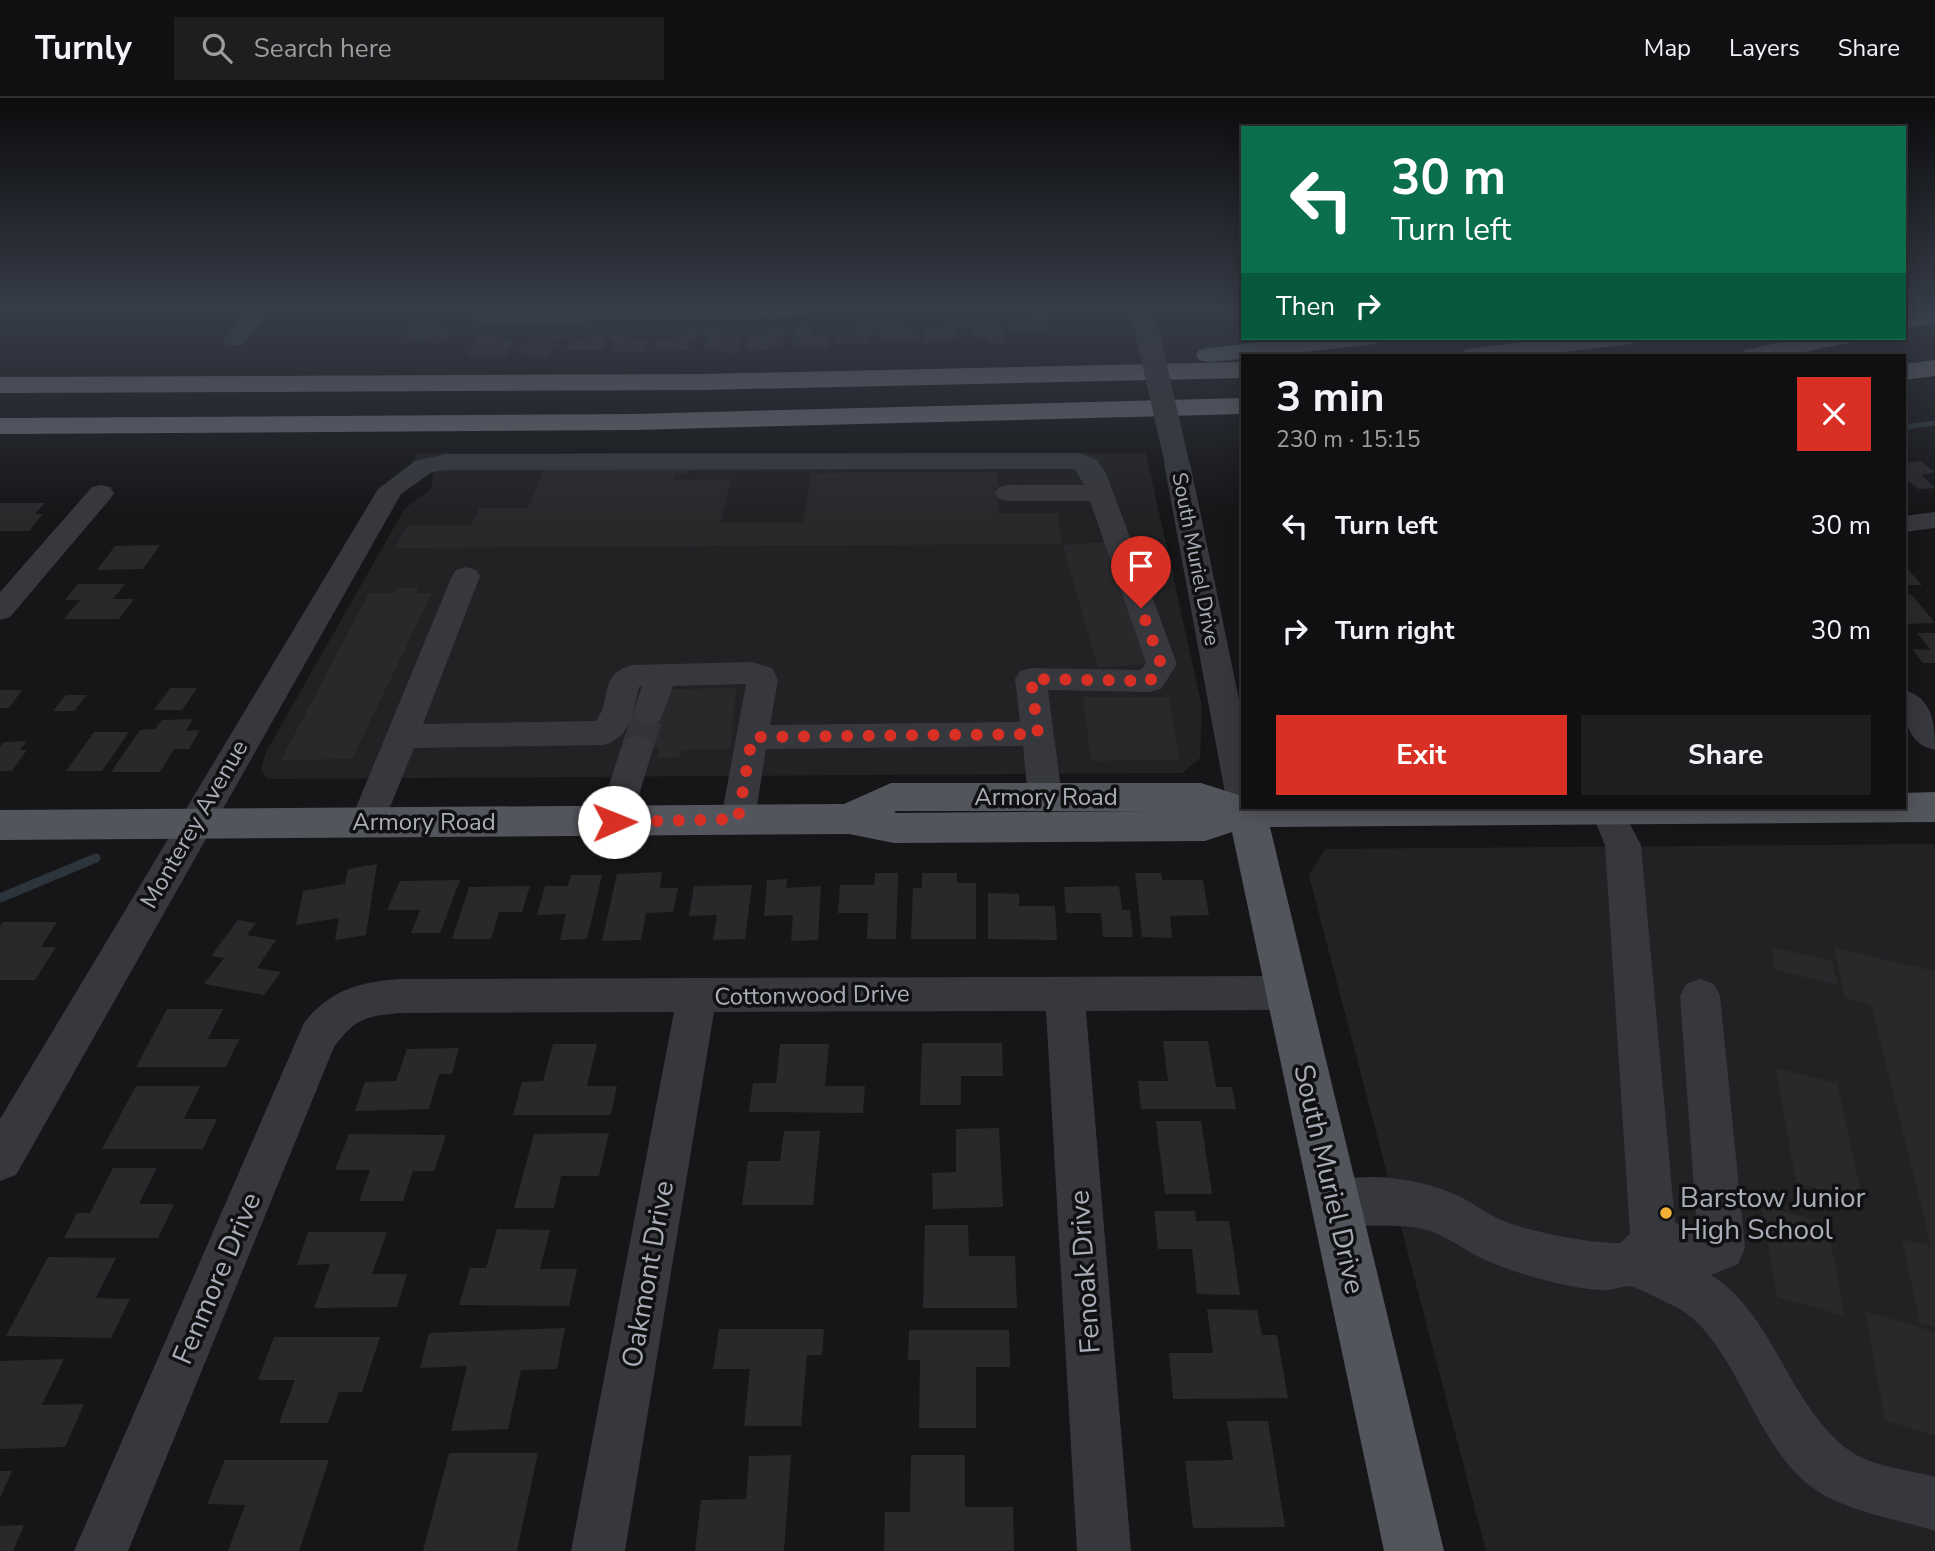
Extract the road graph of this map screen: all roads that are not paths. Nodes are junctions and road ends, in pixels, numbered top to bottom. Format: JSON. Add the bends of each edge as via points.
{"nodes":[{"id":1,"x":630,"y":378,"type":"edge"},
{"id":2,"x":945,"y":378,"type":"edge"},
{"id":3,"x":1157,"y":378,"type":"edge"},
{"id":4,"x":464,"y":384,"type":"junction"},
{"id":5,"x":0,"y":385,"type":"edge"},
{"id":6,"x":1241,"y":406,"type":"edge"},
{"id":7,"x":1241,"y":419,"type":"edge"},
{"id":8,"x":634,"y":422,"type":"junction"},
{"id":9,"x":0,"y":426,"type":"edge"},
{"id":10,"x":102,"y":493,"type":"dead end"},
{"id":11,"x":1008,"y":493,"type":"dead end"},
{"id":12,"x":1100,"y":493,"type":"junction"},
{"id":13,"x":1935,"y":520,"type":"edge"},
{"id":14,"x":1906,"y":524,"type":"edge"},
{"id":15,"x":466,"y":576,"type":"dead end"},
{"id":16,"x":0,"y":610,"type":"edge"},
{"id":17,"x":660,"y":675,"type":"junction"},
{"id":18,"x":1906,"y":703,"type":"edge"},
{"id":19,"x":649,"y":713,"type":"tunnel mouth"},
{"id":20,"x":1038,"y":734,"type":"junction"},
{"id":21,"x":402,"y":736,"type":"junction"},
{"id":22,"x":752,"y":737,"type":"junction"},
{"id":23,"x":1934,"y":738,"type":"edge"},
{"id":24,"x":637,"y":748,"type":"tunnel mouth"},
{"id":25,"x":1241,"y":784,"type":"edge"},
{"id":26,"x":1045,"y":797,"type":"junction"},
{"id":27,"x":1241,"y":803,"type":"edge"},
{"id":28,"x":1241,"y":806,"type":"edge"},
{"id":29,"x":1906,"y":807,"type":"edge"},
{"id":30,"x":1935,"y":807,"type":"edge"},
{"id":31,"x":1246,"y":809,"type":"edge"},
{"id":32,"x":1605,"y":809,"type":"edge"},
{"id":33,"x":738,"y":819,"type":"junction"},
{"id":34,"x":849,"y":819,"type":"junction"},
{"id":35,"x":367,"y":822,"type":"junction"},
{"id":36,"x":614,"y":822,"type":"junction"},
{"id":37,"x":195,"y":823,"type":"junction"},
{"id":38,"x":0,"y":825,"type":"edge"},
{"id":39,"x":1065,"y":993,"type":"junction"},
{"id":40,"x":1288,"y":993,"type":"junction"},
{"id":41,"x":697,"y":996,"type":"junction"},
{"id":42,"x":1700,"y":996,"type":"dead end"},
{"id":43,"x":337,"y":1010,"type":"joint"},
{"id":44,"x":0,"y":1160,"type":"edge"},
{"id":45,"x":1335,"y":1202,"type":"junction"},
{"id":46,"x":1643,"y":1250,"type":"junction"},
{"id":47,"x":1935,"y":1504,"type":"edge"},
{"id":48,"x":101,"y":1551,"type":"edge"},
{"id":49,"x":598,"y":1551,"type":"edge"},
{"id":50,"x":1104,"y":1551,"type":"edge"},
{"id":51,"x":1414,"y":1551,"type":"edge"}],
"edges":[{"from":1,"to":4,"type":"highway"},
{"from":2,"to":4,"type":"highway"},
{"from":3,"to":25,"type":"street","name":"South Muriel Drive","bridge":true},
{"from":4,"to":5,"type":"highway"},
{"from":6,"to":8,"type":"highway"},
{"from":7,"to":8,"type":"highway"},
{"from":8,"to":9,"type":"highway"},
{"from":10,"to":16,"type":"street"},
{"from":11,"to":12,"type":"street"},
{"from":12,"to":20,"type":"street","via":[[1161,664],[1150,681],[1031,679]]},
{"from":12,"to":37,"type":"street","name":"Monterey Avenue","via":[[1088,464],[1070,460],[446,462],[424,466],[391,489]]},
{"from":13,"to":14,"type":"street"},
{"from":15,"to":21,"type":"street"},
{"from":17,"to":19,"type":"street"},
{"from":17,"to":21,"type":"street","via":[[625,680],[614,724],[604,733]]},
{"from":17,"to":22,"type":"street","via":[[761,676]]},
{"from":18,"to":23,"type":"street"},
{"from":20,"to":22,"type":"street"},
{"from":20,"to":26,"type":"street"},
{"from":21,"to":35,"type":"street"},
{"from":22,"to":33,"type":"street"},
{"from":24,"to":36,"type":"street"},
{"from":26,"to":27,"type":"main road","name":"Armory Road","via":[[1201,797]]},
{"from":26,"to":34,"type":"main road","name":"Armory Road","via":[[891,797]]},
{"from":28,"to":34,"type":"main road","name":"Armory Road","via":[[1205,826],[894,828]]},
{"from":29,"to":30,"type":"main road","name":"Armory Road"},
{"from":31,"to":40,"type":"main road","name":"South Muriel Drive"},
{"from":32,"to":46,"type":"street","via":[[1623,852]]},
{"from":33,"to":34,"type":"main road","name":"Armory Road"},
{"from":33,"to":36,"type":"main road","name":"Armory Road"},
{"from":35,"to":36,"type":"main road","name":"Armory Road"},
{"from":35,"to":37,"type":"main road","name":"Armory Road"},
{"from":37,"to":38,"type":"main road","name":"Armory Road"},
{"from":37,"to":44,"type":"street","name":"Monterey Avenue"},
{"from":39,"to":40,"type":"street","name":"Cottonwood Drive"},
{"from":39,"to":41,"type":"street","name":"Cottonwood Drive"},
{"from":39,"to":50,"type":"street","name":"Fenoak Drive"},
{"from":40,"to":45,"type":"main road","name":"South Muriel Drive"},
{"from":41,"to":43,"type":"street","name":"Cottonwood Drive","via":[[400,996],[370,998]]},
{"from":41,"to":49,"type":"street","name":"Oakmont Drive"},
{"from":42,"to":46,"type":"street","via":[[1722,1248],[1714,1253]]},
{"from":43,"to":48,"type":"street","name":"Fenmore Drive","via":[[318,1036]]},
{"from":45,"to":46,"type":"street","via":[[1401,1203],[1434,1209],[1490,1240],[1594,1267],[1617,1268]]},
{"from":45,"to":51,"type":"main road","name":"South Muriel Drive"},
{"from":46,"to":47,"type":"street","via":[[1643,1269],[1692,1288],[1713,1306],[1792,1425],[1837,1473]]}]}
